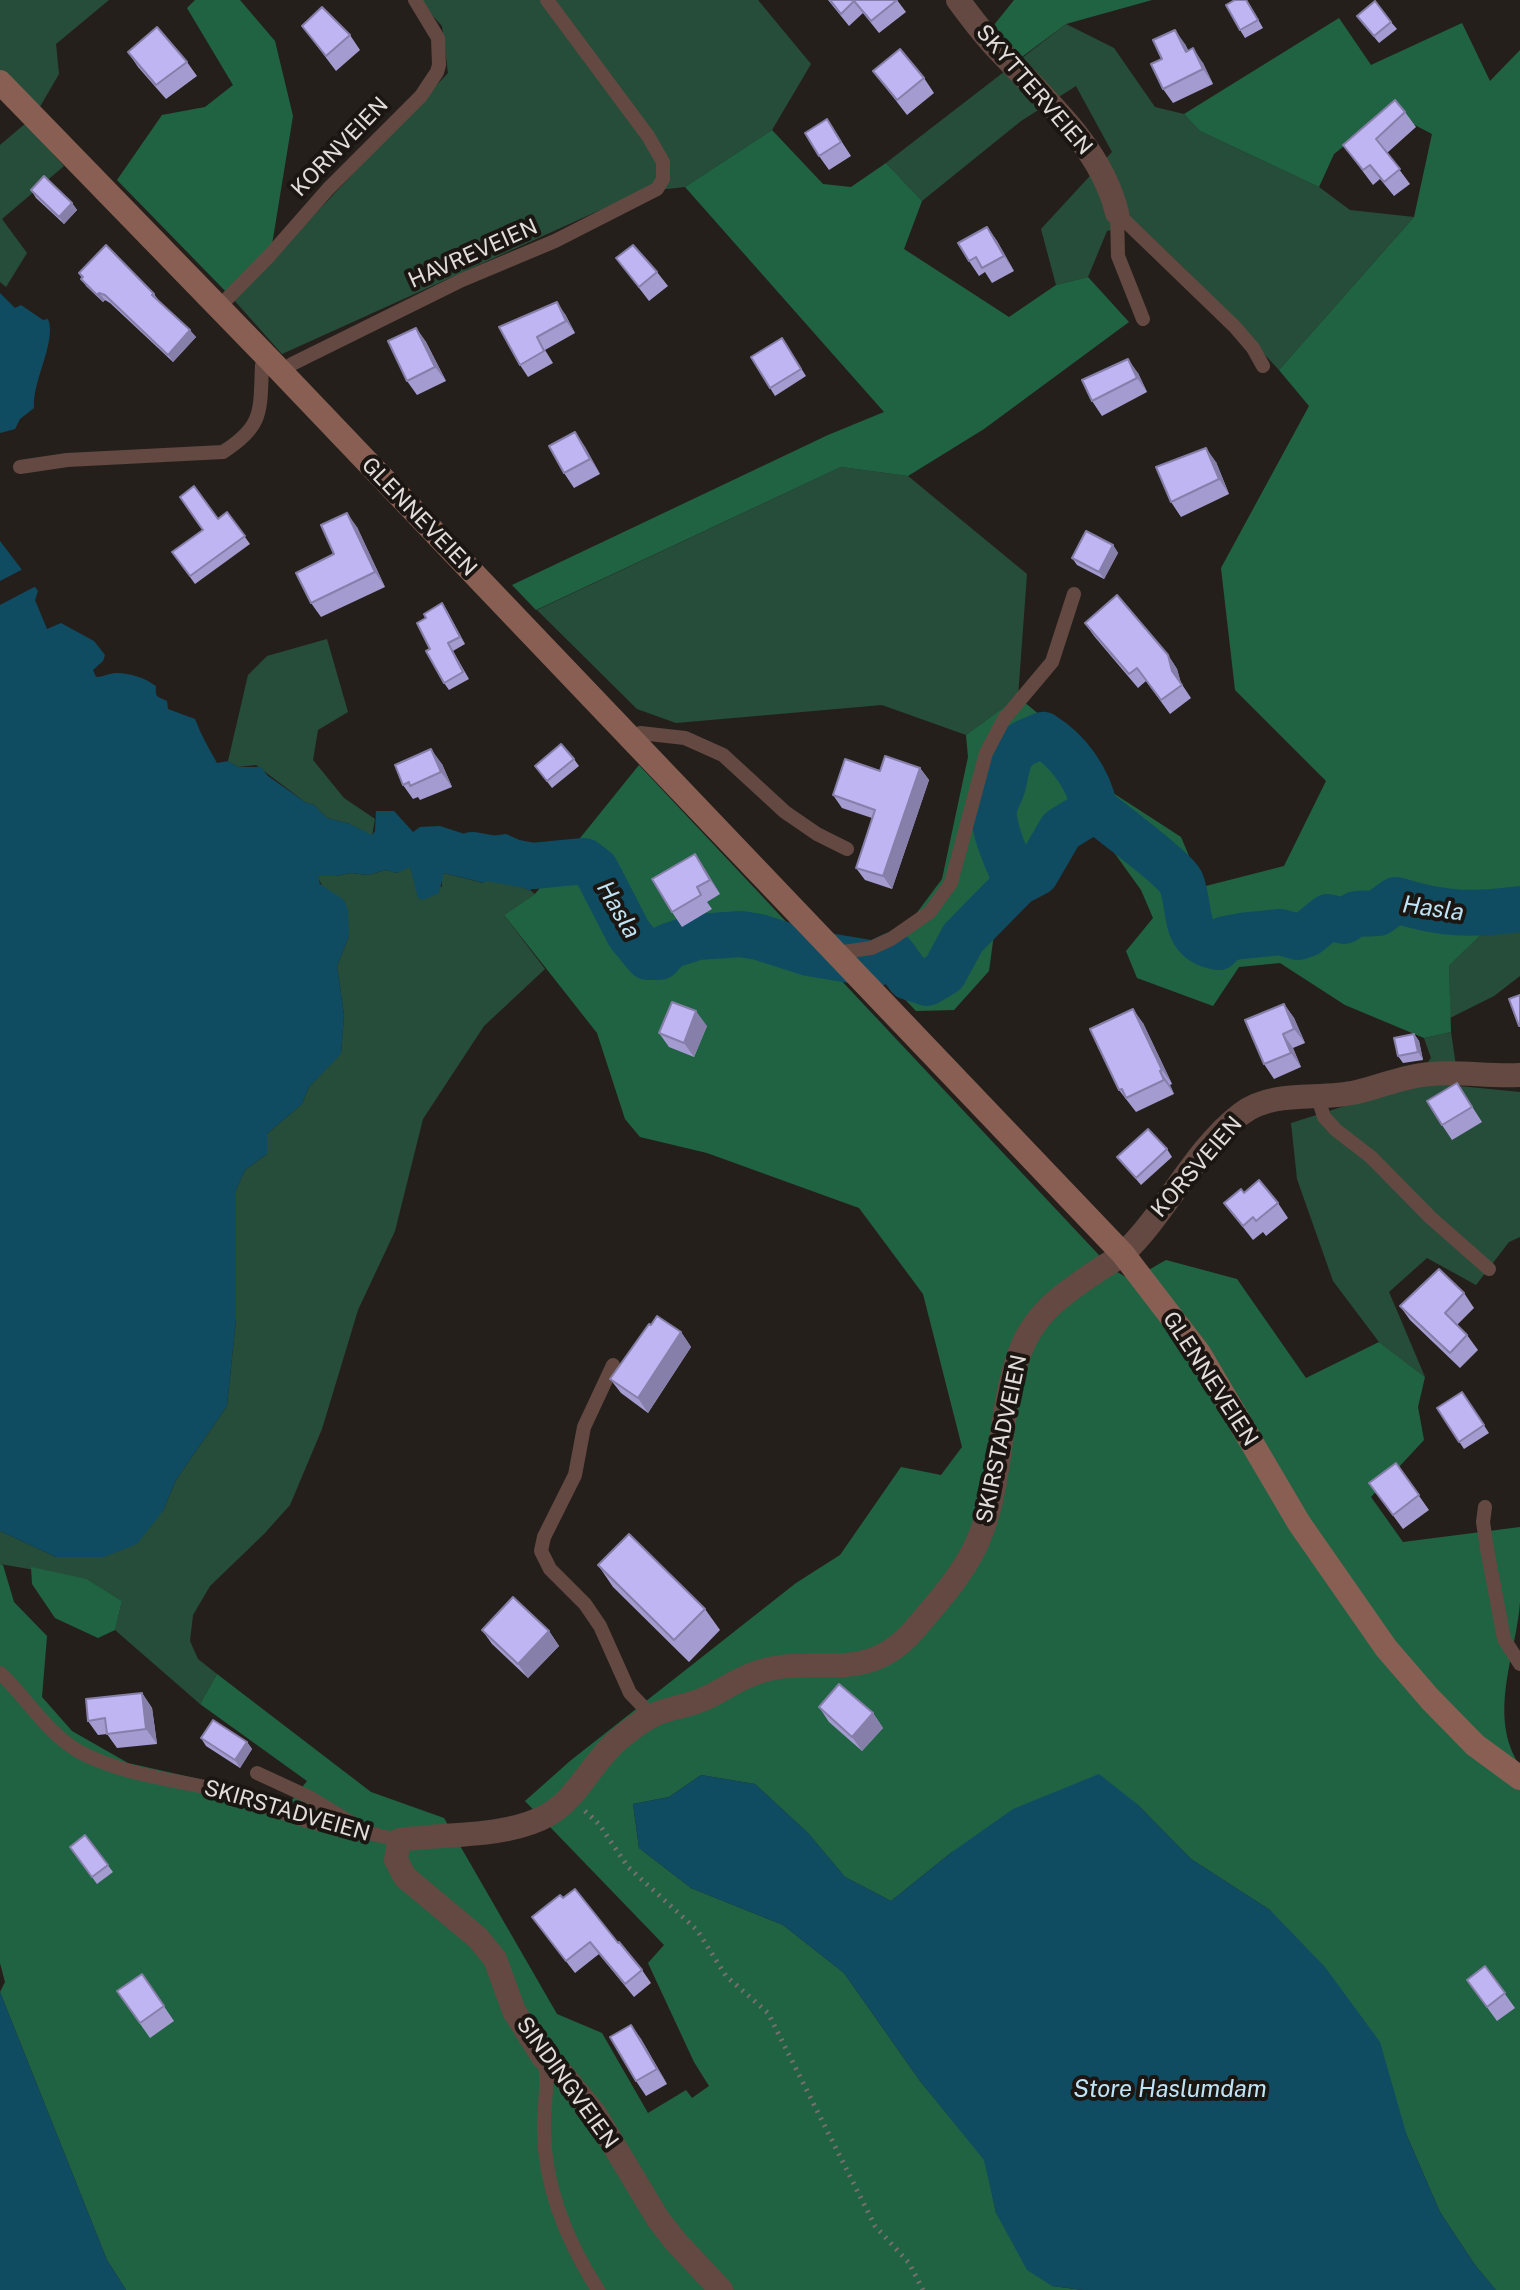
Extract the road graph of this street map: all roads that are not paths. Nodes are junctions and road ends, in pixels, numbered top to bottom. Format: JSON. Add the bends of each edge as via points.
{"nodes":[{"id":1,"x":415,"y":0,"type":"edge"},
{"id":2,"x":547,"y":0,"type":"edge"},
{"id":3,"x":958,"y":0,"type":"edge"},
{"id":4,"x":0,"y":82,"type":"edge"},
{"id":5,"x":1117,"y":213,"type":"junction"},
{"id":6,"x":218,"y":308,"type":"junction"},
{"id":7,"x":1143,"y":319,"type":"dead end"},
{"id":8,"x":275,"y":366,"type":"junction"},
{"id":9,"x":1263,"y":366,"type":"dead end"},
{"id":10,"x":20,"y":467,"type":"dead end"},
{"id":11,"x":1074,"y":594,"type":"dead end"},
{"id":12,"x":634,"y":741,"type":"junction"},
{"id":13,"x":847,"y":849,"type":"dead end"},
{"id":14,"x":836,"y":953,"type":"junction"},
{"id":15,"x":1520,"y":1075,"type":"edge"},
{"id":16,"x":1318,"y":1098,"type":"junction"},
{"id":17,"x":1123,"y":1254,"type":"junction"},
{"id":18,"x":1489,"y":1269,"type":"dead end"},
{"id":19,"x":613,"y":1365,"type":"dead end"},
{"id":20,"x":1485,"y":1507,"type":"dead end"},
{"id":21,"x":1520,"y":1664,"type":"edge"},
{"id":22,"x":0,"y":1673,"type":"edge"},
{"id":23,"x":652,"y":1716,"type":"junction"},
{"id":24,"x":257,"y":1773,"type":"dead end"},
{"id":25,"x":1520,"y":1778,"type":"edge"},
{"id":26,"x":355,"y":1826,"type":"junction"},
{"id":27,"x":399,"y":1840,"type":"junction"},
{"id":28,"x":543,"y":2057,"type":"junction"},
{"id":29,"x":598,"y":2290,"type":"edge"},
{"id":30,"x":721,"y":2290,"type":"edge"}],
"edges":[{"from":1,"to":6,"type":"lane","name":"KORNVEIEN","via":[[438,38],[437,72],[421,96]]},
{"from":2,"to":8,"type":"lane","name":"HAVREVEIEN","via":[[648,136],[663,162],[657,189],[292,364]]},
{"from":3,"to":5,"type":"street","name":"SKYTTERVEIEN","via":[[1082,143],[1108,184]]},
{"from":4,"to":6,"type":"main road","name":"GLENNEVEIEN"},
{"from":5,"to":7,"type":"lane","name":"SKYTTERVEIEN","via":[[1118,256]]},
{"from":5,"to":9,"type":"lane","via":[[1226,318]]},
{"from":6,"to":8,"type":"main road","name":"GLENNEVEIEN"},
{"from":8,"to":10,"type":"lane","via":[[262,365],[260,414],[242,440],[223,452]]},
{"from":8,"to":12,"type":"main road","name":"GLENNEVEIEN"},
{"from":11,"to":14,"type":"lane","via":[[1052,662],[1004,719],[986,753],[951,883],[930,912],[891,939]]},
{"from":12,"to":13,"type":"lane","via":[[640,733],[685,738],[723,755],[785,812]]},
{"from":12,"to":14,"type":"main road","name":"GLENNEVEIEN"},
{"from":14,"to":17,"type":"main road","name":"GLENNEVEIEN"},
{"from":15,"to":16,"type":"street","name":"KORSVEIEN","via":[[1433,1073]]},
{"from":16,"to":17,"type":"street","name":"KORSVEIEN","via":[[1279,1098],[1242,1113]]},
{"from":16,"to":18,"type":"lane","via":[[1324,1117]]},
{"from":17,"to":23,"type":"street","name":"SKIRSTADVEIEN","via":[[1050,1304],[1030,1330],[1012,1378],[982,1531],[956,1578],[906,1639],[866,1663],[765,1670],[695,1703]]},
{"from":17,"to":25,"type":"main road","name":"GLENNEVEIEN","via":[[1199,1353],[1299,1523],[1386,1648],[1475,1745]]},
{"from":19,"to":23,"type":"lane","via":[[584,1427],[575,1475],[541,1551],[550,1569],[600,1626],[630,1693]]},
{"from":20,"to":21,"type":"lane","via":[[1483,1522],[1504,1639]]},
{"from":22,"to":26,"type":"lane","name":"SKIRSTADVEIEN","via":[[66,1742],[111,1767],[223,1791],[331,1826]]},
{"from":23,"to":27,"type":"street","name":"SKIRSTADVEIEN","via":[[608,1749],[569,1797],[544,1818],[489,1832]]},
{"from":24,"to":26,"type":"lane"},
{"from":26,"to":27,"type":"lane","name":"SKIRSTADVEIEN"},
{"from":27,"to":28,"type":"street","name":"SINDINGVEIEN","via":[[396,1860],[405,1877],[478,1938],[495,1959],[514,2011]]},
{"from":28,"to":29,"type":"lane","via":[[545,2152],[558,2209]]},
{"from":28,"to":30,"type":"street","name":"SINDINGVEIEN","via":[[595,2114],[658,2219]]}]}
